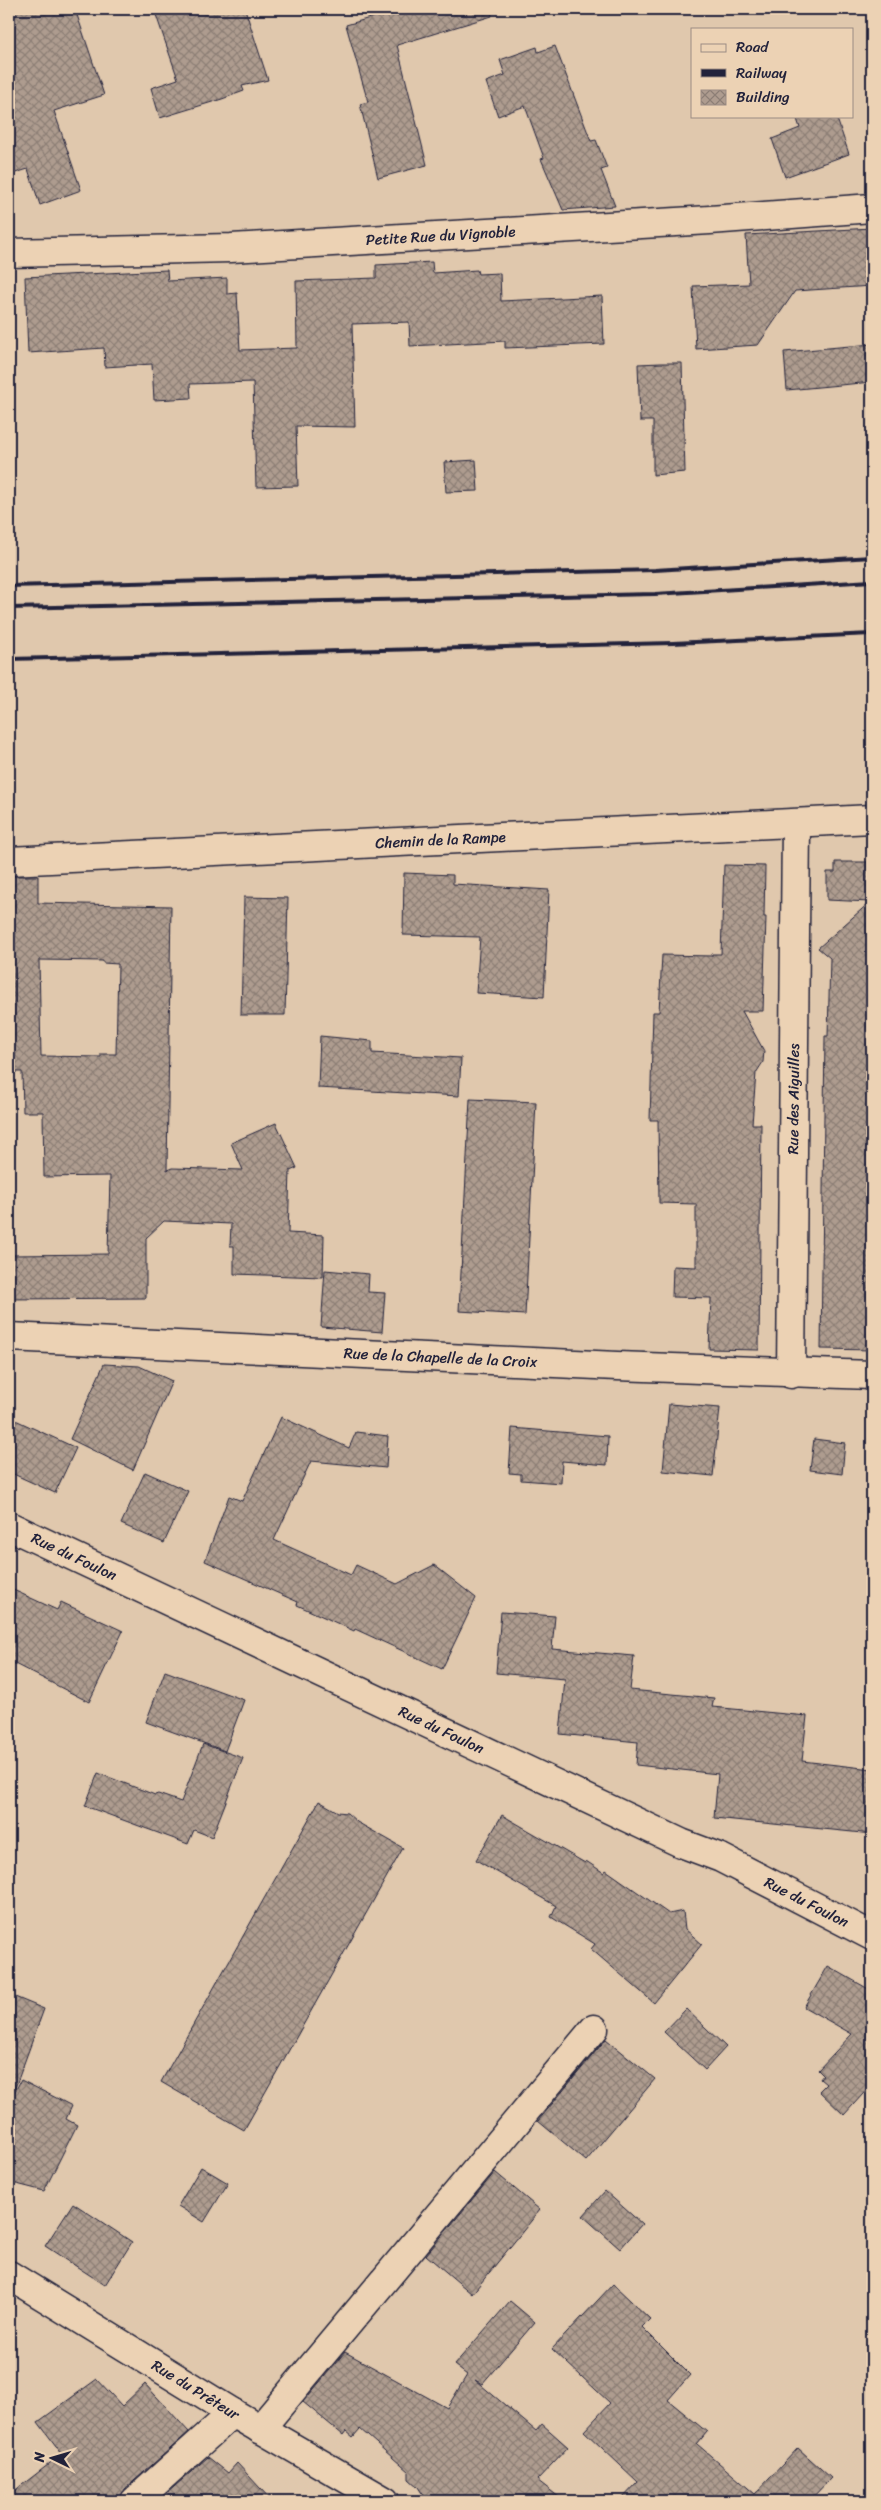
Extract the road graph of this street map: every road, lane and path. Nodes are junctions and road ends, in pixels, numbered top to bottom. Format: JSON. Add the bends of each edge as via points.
{"nodes":[{"id":1,"x":872,"y":208,"type":"edge"},
{"id":2,"x":9,"y":253,"type":"edge"},
{"id":3,"x":872,"y":819,"type":"edge"},
{"id":4,"x":796,"y":824,"type":"junction"},
{"id":5,"x":9,"y":861,"type":"edge"},
{"id":6,"x":9,"y":1337,"type":"edge"},
{"id":7,"x":791,"y":1374,"type":"junction"},
{"id":8,"x":872,"y":1375,"type":"edge"},
{"id":9,"x":9,"y":1526,"type":"edge"},
{"id":10,"x":872,"y":1936,"type":"edge"},
{"id":11,"x":594,"y":2029,"type":"dead end"},
{"id":12,"x":9,"y":2275,"type":"edge"},
{"id":13,"x":233,"y":2413,"type":"junction"},
{"id":14,"x":260,"y":2429,"type":"junction"},
{"id":15,"x":135,"y":2501,"type":"edge"},
{"id":16,"x":384,"y":2501,"type":"edge"}],
"edges":[{"from":1,"to":2,"type":"street","name":"Petite Rue du Vignoble","via":[[240,247]]},
{"from":3,"to":4,"type":"street","name":"Chemin de la Rampe"},
{"from":4,"to":5,"type":"street","name":"Chemin de la Rampe"},
{"from":4,"to":7,"type":"street","name":"Rue des Aiguilles"},
{"from":6,"to":7,"type":"street","name":"Rue de la Chapelle de la Croix"},
{"from":7,"to":8,"type":"street","name":"Rue de la Chapelle de la Croix"},
{"from":9,"to":10,"type":"street","name":"Rue du Foulon","via":[[681,1843],[721,1858]]},
{"from":11,"to":14,"type":"street"},
{"from":12,"to":13,"type":"street","name":"Rue du Prêteur"},
{"from":13,"to":14,"type":"street","name":"Rue du Prêteur"},
{"from":13,"to":15,"type":"street"},
{"from":14,"to":16,"type":"street","name":"Rue du Prêteur"}]}
